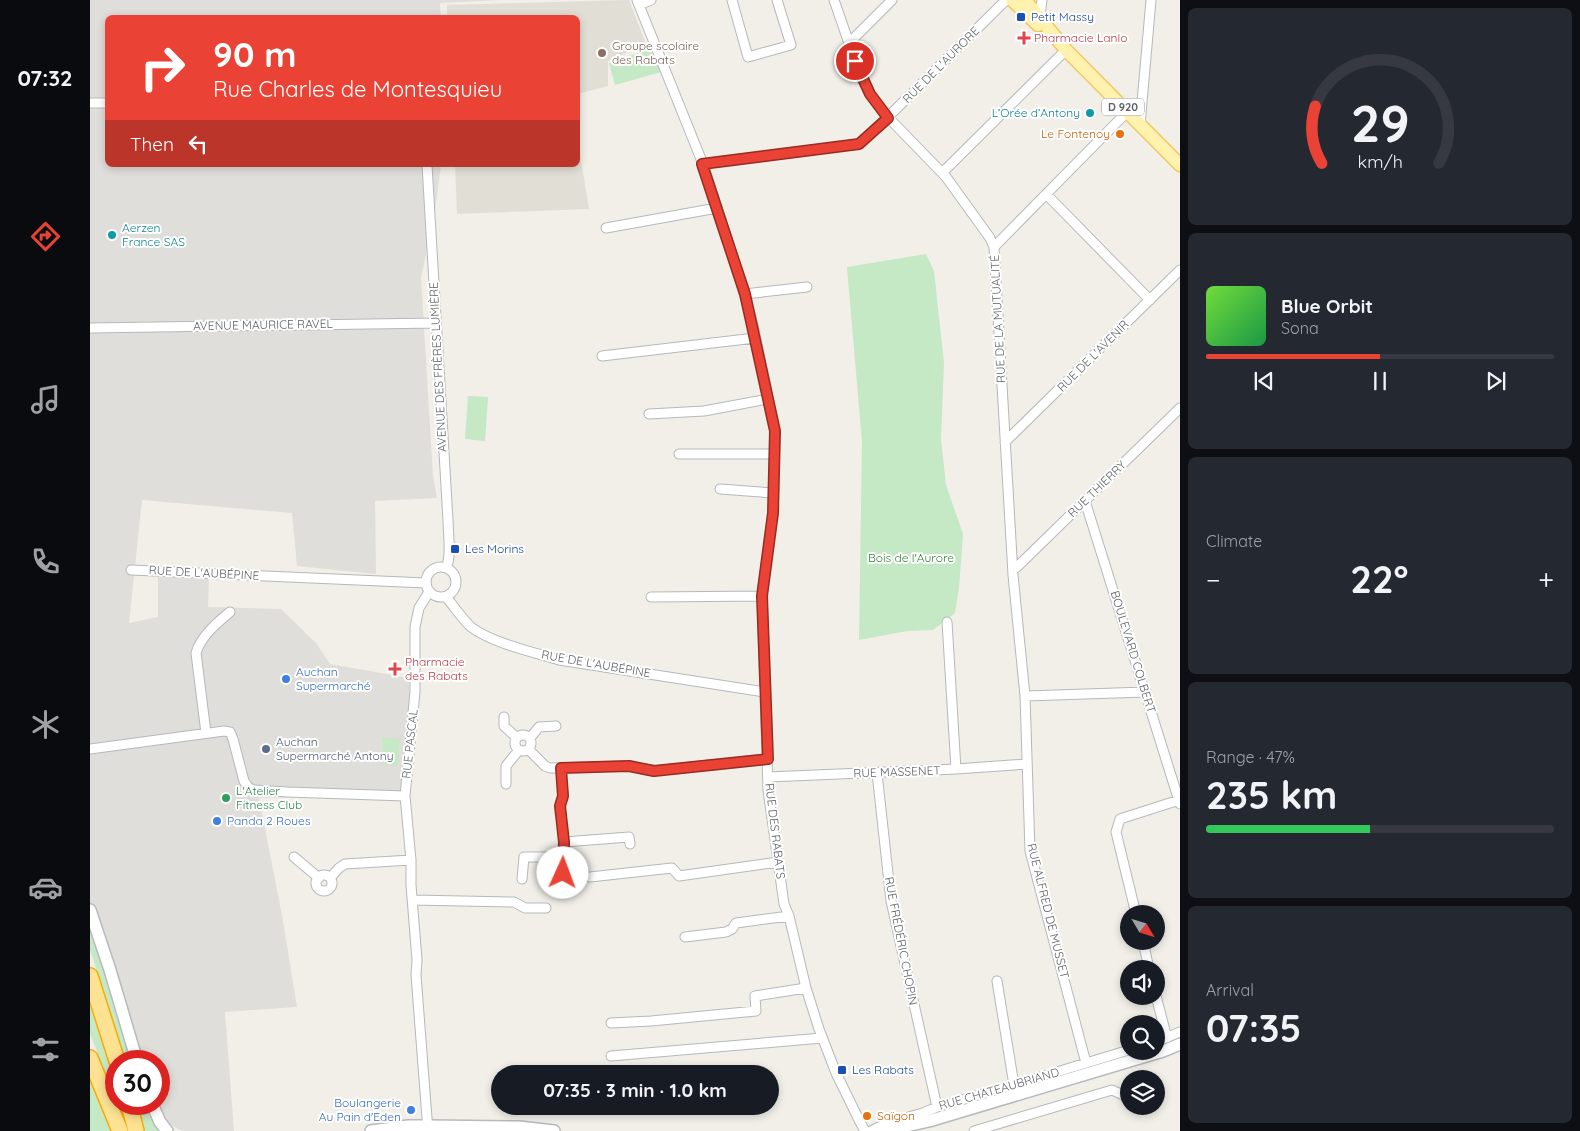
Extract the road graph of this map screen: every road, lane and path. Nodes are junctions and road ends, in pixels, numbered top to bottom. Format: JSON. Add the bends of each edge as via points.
{"nodes":[{"id":1,"x":650,"y":0,"type":"edge"},
{"id":2,"x":732,"y":0,"type":"edge"},
{"id":3,"x":777,"y":0,"type":"edge"},
{"id":4,"x":834,"y":0,"type":"edge"},
{"id":5,"x":892,"y":0,"type":"edge"},
{"id":6,"x":1006,"y":0,"type":"edge"},
{"id":7,"x":1012,"y":0,"type":"edge"},
{"id":8,"x":1151,"y":0,"type":"edge"},
{"id":9,"x":1030,"y":1,"type":"edge"},
{"id":10,"x":638,"y":2,"type":"edge"},
{"id":11,"x":849,"y":43,"type":"junction"},
{"id":12,"x":1066,"y":50,"type":"junction"},
{"id":13,"x":90,"y":103,"type":"edge"},
{"id":14,"x":105,"y":103,"type":"edge"},
{"id":15,"x":1127,"y":112,"type":"junction"},
{"id":16,"x":888,"y":118,"type":"junction"},
{"id":17,"x":1140,"y":125,"type":"junction"},
{"id":18,"x":702,"y":164,"type":"junction"},
{"id":19,"x":1180,"y":166,"type":"edge"},
{"id":20,"x":427,"y":167,"type":"edge"},
{"id":21,"x":942,"y":172,"type":"junction"},
{"id":22,"x":1046,"y":194,"type":"junction"},
{"id":23,"x":717,"y":208,"type":"junction"},
{"id":24,"x":606,"y":228,"type":"dead end"},
{"id":25,"x":994,"y":247,"type":"junction"},
{"id":26,"x":1180,"y":270,"type":"edge"},
{"id":27,"x":807,"y":287,"type":"dead end"},
{"id":28,"x":745,"y":294,"type":"junction"},
{"id":29,"x":1150,"y":300,"type":"junction"},
{"id":30,"x":436,"y":323,"type":"junction"},
{"id":31,"x":90,"y":328,"type":"edge"},
{"id":32,"x":755,"y":338,"type":"junction"},
{"id":33,"x":602,"y":356,"type":"dead end"},
{"id":34,"x":768,"y":399,"type":"junction"},
{"id":35,"x":1180,"y":408,"type":"edge"},
{"id":36,"x":649,"y":414,"type":"dead end"},
{"id":37,"x":1005,"y":442,"type":"junction"},
{"id":38,"x":679,"y":454,"type":"dead end"},
{"id":39,"x":774,"y":454,"type":"junction"},
{"id":40,"x":720,"y":489,"type":"dead end"},
{"id":41,"x":773,"y":493,"type":"junction"},
{"id":42,"x":1085,"y":501,"type":"junction"},
{"id":43,"x":446,"y":568,"type":"junction"},
{"id":44,"x":131,"y":570,"type":"dead end"},
{"id":45,"x":1013,"y":570,"type":"junction"},
{"id":46,"x":426,"y":583,"type":"junction"},
{"id":47,"x":429,"y":592,"type":"junction"},
{"id":48,"x":762,"y":596,"type":"junction"},
{"id":49,"x":446,"y":597,"type":"junction"},
{"id":50,"x":650,"y":597,"type":"dead end"},
{"id":51,"x":230,"y":612,"type":"dead end"},
{"id":52,"x":948,"y":622,"type":"dead end"},
{"id":53,"x":765,"y":692,"type":"junction"},
{"id":54,"x":1146,"y":692,"type":"junction"},
{"id":55,"x":1025,"y":696,"type":"junction"},
{"id":56,"x":504,"y":717,"type":"dead end"},
{"id":57,"x":556,"y":726,"type":"dead end"},
{"id":58,"x":206,"y":732,"type":"junction"},
{"id":59,"x":517,"y":738,"type":"junction"},
{"id":60,"x":530,"y":738,"type":"junction"},
{"id":61,"x":90,"y":749,"type":"edge"},
{"id":62,"x":524,"y":750,"type":"junction"},
{"id":63,"x":768,"y":759,"type":"junction"},
{"id":64,"x":1027,"y":764,"type":"junction"},
{"id":65,"x":561,"y":768,"type":"junction"},
{"id":66,"x":956,"y":770,"type":"junction"},
{"id":67,"x":877,"y":773,"type":"junction"},
{"id":68,"x":768,"y":777,"type":"junction"},
{"id":69,"x":506,"y":784,"type":"dead end"},
{"id":70,"x":405,"y":796,"type":"junction"},
{"id":71,"x":1180,"y":802,"type":"edge"},
{"id":72,"x":564,"y":842,"type":"junction"},
{"id":73,"x":630,"y":844,"type":"dead end"},
{"id":74,"x":294,"y":857,"type":"dead end"},
{"id":75,"x":564,"y":857,"type":"junction"},
{"id":76,"x":411,"y":860,"type":"junction"},
{"id":77,"x":778,"y":862,"type":"junction"},
{"id":78,"x":590,"y":877,"type":"dead end"},
{"id":79,"x":319,"y":878,"type":"junction"},
{"id":80,"x":330,"y":878,"type":"junction"},
{"id":81,"x":522,"y":879,"type":"dead end"},
{"id":82,"x":563,"y":889,"type":"dead end"},
{"id":83,"x":413,"y":900,"type":"junction"},
{"id":84,"x":1134,"y":905,"type":"edge"},
{"id":85,"x":546,"y":908,"type":"dead end"},
{"id":86,"x":90,"y":910,"type":"edge"},
{"id":87,"x":789,"y":916,"type":"junction"},
{"id":88,"x":685,"y":937,"type":"dead end"},
{"id":89,"x":90,"y":976,"type":"edge"},
{"id":90,"x":997,"y":981,"type":"dead end"},
{"id":91,"x":806,"y":988,"type":"junction"},
{"id":92,"x":1158,"y":1005,"type":"edge"},
{"id":93,"x":611,"y":1023,"type":"dead end"},
{"id":94,"x":1180,"y":1032,"type":"edge"},
{"id":95,"x":822,"y":1038,"type":"junction"},
{"id":96,"x":1167,"y":1038,"type":"joint"},
{"id":97,"x":1180,"y":1044,"type":"edge"},
{"id":98,"x":114,"y":1050,"type":"edge"},
{"id":99,"x":134,"y":1050,"type":"edge"},
{"id":100,"x":1180,"y":1050,"type":"edge"},
{"id":101,"x":1120,"y":1053,"type":"edge"},
{"id":102,"x":611,"y":1056,"type":"dead end"},
{"id":103,"x":90,"y":1058,"type":"edge"},
{"id":104,"x":1086,"y":1063,"type":"junction"},
{"id":105,"x":1014,"y":1085,"type":"junction"},
{"id":106,"x":1120,"y":1093,"type":"edge"},
{"id":107,"x":937,"y":1106,"type":"junction"},
{"id":108,"x":983,"y":1106,"type":"junction"},
{"id":109,"x":923,"y":1113,"type":"junction"},
{"id":110,"x":132,"y":1115,"type":"edge"},
{"id":111,"x":157,"y":1115,"type":"edge"},
{"id":112,"x":994,"y":1128,"type":"edge"},
{"id":113,"x":428,"y":1129,"type":"edge"},
{"id":114,"x":120,"y":1131,"type":"edge"},
{"id":115,"x":136,"y":1131,"type":"edge"},
{"id":116,"x":166,"y":1131,"type":"edge"},
{"id":117,"x":371,"y":1131,"type":"edge"},
{"id":118,"x":534,"y":1131,"type":"edge"},
{"id":119,"x":554,"y":1131,"type":"edge"},
{"id":120,"x":865,"y":1131,"type":"edge"},
{"id":121,"x":871,"y":1131,"type":"edge"},
{"id":122,"x":882,"y":1131,"type":"edge"},
{"id":123,"x":922,"y":1131,"type":"edge"},
{"id":124,"x":974,"y":1131,"type":"edge"}],
"edges":[{"from":1,"to":10,"type":"street"},
{"from":2,"to":3,"type":"street","via":[[748,58],[791,45]]},
{"from":4,"to":11,"type":"street","name":"RUE DE LA MUTUALITÉ"},
{"from":5,"to":11,"type":"street"},
{"from":6,"to":16,"type":"street","name":"RUE DE L'AURORE"},
{"from":7,"to":12,"type":"main road","number":"D 920"},
{"from":8,"to":17,"type":"street"},
{"from":9,"to":12,"type":"main road","number":"D 920"},
{"from":10,"to":18,"type":"street","name":"RUE DES RABATS"},
{"from":11,"to":16,"type":"street","name":"RUE DE LA MUTUALITÉ","via":[[860,75]]},
{"from":12,"to":15,"type":"main road","number":"D 920"},
{"from":12,"to":21,"type":"street"},
{"from":13,"to":14,"type":"street"},
{"from":15,"to":17,"type":"main road","number":"D 920"},
{"from":15,"to":22,"type":"street"},
{"from":16,"to":18,"type":"street","name":"RUE DE L'AURORE","via":[[859,144]]},
{"from":16,"to":21,"type":"street","name":"RUE DE LA MUTUALITÉ"},
{"from":17,"to":19,"type":"main road","number":"D 920"},
{"from":18,"to":23,"type":"street","name":"RUE DES RABATS"},
{"from":20,"to":30,"type":"street","name":"AVENUE DES FRÈRES LUMIÈRE"},
{"from":21,"to":25,"type":"street","name":"RUE DE LA MUTUALITÉ"},
{"from":22,"to":25,"type":"street"},
{"from":22,"to":29,"type":"street"},
{"from":23,"to":24,"type":"street"},
{"from":23,"to":28,"type":"street","name":"RUE DES RABATS"},
{"from":25,"to":37,"type":"street","name":"RUE DE LA MUTUALITÉ"},
{"from":26,"to":29,"type":"street","name":"RUE DE L'AVENIR"},
{"from":27,"to":28,"type":"street"},
{"from":28,"to":32,"type":"street","name":"RUE DES RABATS"},
{"from":29,"to":37,"type":"street","name":"RUE DE L'AVENIR"},
{"from":30,"to":31,"type":"street","name":"AVENUE MAURICE RAVEL"},
{"from":30,"to":43,"type":"street","name":"AVENUE DES FRÈRES LUMIÈRE","via":[[448,520]]},
{"from":32,"to":33,"type":"street"},
{"from":32,"to":34,"type":"street","name":"RUE DES RABATS"},
{"from":34,"to":36,"type":"street","via":[[704,411]]},
{"from":34,"to":39,"type":"street","name":"RUE DES RABATS","via":[[775,431]]},
{"from":35,"to":42,"type":"street","name":"RUE THIERRY"},
{"from":37,"to":45,"type":"street","name":"RUE DE LA MUTUALITÉ"},
{"from":38,"to":39,"type":"street"},
{"from":39,"to":41,"type":"street","name":"RUE DES RABATS"},
{"from":40,"to":41,"type":"street"},
{"from":41,"to":48,"type":"street","name":"RUE DES RABATS"},
{"from":42,"to":45,"type":"street","name":"RUE THIERRY"},
{"from":42,"to":54,"type":"street","name":"BOULEVARD COLBERT"},
{"from":43,"to":46,"type":"street","via":[[432,570]]},
{"from":43,"to":49,"type":"street","via":[[454,573],[456,582],[454,591]]},
{"from":44,"to":46,"type":"street","name":"RUE DE L'AUBÉPINE"},
{"from":45,"to":55,"type":"street","name":"RUE DE LA MUTUALITÉ"},
{"from":46,"to":47,"type":"street"},
{"from":47,"to":49,"type":"street","via":[[437,597]]},
{"from":47,"to":70,"type":"street","name":"RUE PASCAL","via":[[419,608],[416,627],[415,692]]},
{"from":48,"to":50,"type":"street"},
{"from":48,"to":53,"type":"street","name":"RUE DES RABATS"},
{"from":49,"to":53,"type":"street","name":"RUE DE L'AUBÉPINE","via":[[470,626],[529,652],[559,660]]},
{"from":51,"to":58,"type":"street","via":[[203,638],[196,653]]},
{"from":52,"to":66,"type":"street"},
{"from":53,"to":63,"type":"street","name":"RUE DES RABATS"},
{"from":54,"to":55,"type":"street"},
{"from":54,"to":71,"type":"street","name":"BOULEVARD COLBERT"},
{"from":55,"to":64,"type":"street","name":"RUE ALFRED DE MUSSET"},
{"from":56,"to":59,"type":"street","via":[[504,726]]},
{"from":57,"to":60,"type":"street","via":[[539,727]]},
{"from":58,"to":61,"type":"street"},
{"from":58,"to":70,"type":"street","via":[[230,732],[244,781],[253,790]]},
{"from":59,"to":60,"type":"street","via":[[523,735]]},
{"from":59,"to":62,"type":"street","via":[[516,746]]},
{"from":60,"to":62,"type":"street","via":[[532,745]]},
{"from":62,"to":65,"type":"street","via":[[545,766]]},
{"from":62,"to":69,"type":"street","via":[[506,766]]},
{"from":63,"to":65,"type":"street","via":[[654,771],[629,766]]},
{"from":63,"to":68,"type":"street","name":"RUE DES RABATS"},
{"from":64,"to":66,"type":"street","name":"RUE MASSENET"},
{"from":64,"to":104,"type":"street","name":"RUE ALFRED DE MUSSET","via":[[1030,851]]},
{"from":65,"to":72,"type":"street","via":[[563,796],[560,806]]},
{"from":66,"to":67,"type":"street","name":"RUE MASSENET"},
{"from":67,"to":68,"type":"street","name":"RUE MASSENET"},
{"from":67,"to":107,"type":"street","name":"RUE FRÉDÉRIC CHOPIN","via":[[891,901]]},
{"from":68,"to":77,"type":"street","name":"RUE DES RABATS"},
{"from":70,"to":76,"type":"street","name":"RUE PASCAL"},
{"from":71,"to":84,"type":"street","via":[[1120,819],[1116,832]]},
{"from":72,"to":73,"type":"street","via":[[629,837]]},
{"from":72,"to":75,"type":"street"},
{"from":74,"to":79,"type":"street"},
{"from":75,"to":81,"type":"street","via":[[524,856]]},
{"from":75,"to":82,"type":"street"},
{"from":76,"to":80,"type":"street","via":[[345,864]]},
{"from":76,"to":83,"type":"street","name":"RUE PASCAL"},
{"from":77,"to":78,"type":"street","via":[[679,876],[672,868]]},
{"from":77,"to":87,"type":"street","name":"RUE DES RABATS","via":[[784,904]]},
{"from":79,"to":80,"type":"street"},
{"from":79,"to":80,"type":"street","via":[[317,886],[324,891],[331,887]]},
{"from":83,"to":85,"type":"street","via":[[514,902],[525,908]]},
{"from":83,"to":113,"type":"street","name":"RUE PASCAL"},
{"from":86,"to":99,"type":"street"},
{"from":87,"to":88,"type":"street","via":[[736,923],[726,932]]},
{"from":87,"to":91,"type":"street","name":"RUE DES RABATS"},
{"from":89,"to":98,"type":"highway"},
{"from":90,"to":105,"type":"street"},
{"from":91,"to":93,"type":"street","via":[[755,996],[756,1012]]},
{"from":91,"to":95,"type":"street","name":"RUE DES RABATS"},
{"from":92,"to":96,"type":"street"},
{"from":94,"to":96,"type":"street"},
{"from":95,"to":102,"type":"street"},
{"from":95,"to":120,"type":"street","name":"RUE DES RABATS"},
{"from":97,"to":108,"type":"street"},
{"from":100,"to":123,"type":"street"},
{"from":101,"to":104,"type":"street","name":"RUE CHATEAUBRIAND"},
{"from":103,"to":114,"type":"highway"},
{"from":104,"to":105,"type":"street","name":"RUE CHATEAUBRIAND"},
{"from":105,"to":107,"type":"street","name":"RUE CHATEAUBRIAND"},
{"from":106,"to":112,"type":"street","via":[[1112,1090]]},
{"from":107,"to":109,"type":"street","name":"RUE CHATEAUBRIAND"},
{"from":108,"to":109,"type":"street"},
{"from":108,"to":122,"type":"street"},
{"from":109,"to":121,"type":"street","name":"RUE CHATEAUBRIAND"},
{"from":110,"to":115,"type":"highway"},
{"from":111,"to":116,"type":"street"},
{"from":112,"to":124,"type":"street"},
{"from":113,"to":117,"type":"street","via":[[408,1126]]},
{"from":113,"to":118,"type":"street","via":[[518,1127]]},
{"from":118,"to":119,"type":"street"}]}
